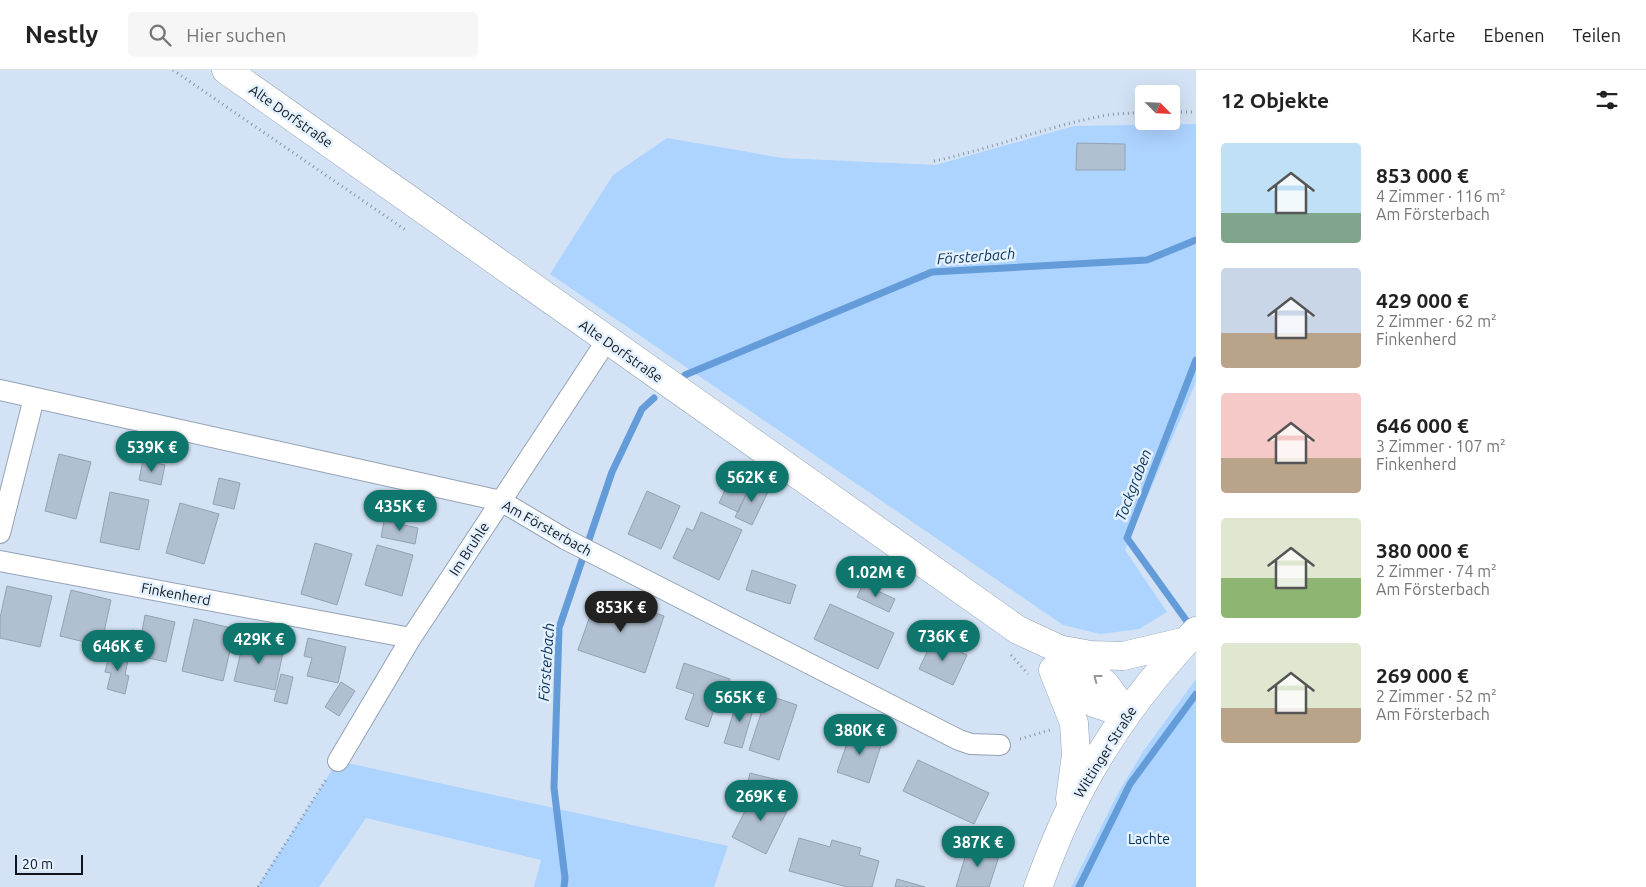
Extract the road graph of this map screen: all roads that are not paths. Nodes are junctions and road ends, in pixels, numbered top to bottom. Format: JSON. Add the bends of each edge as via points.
{"nodes":[{"id":1,"x":226,"y":70,"type":"edge"},
{"id":2,"x":607,"y":340,"type":"junction"},
{"id":3,"x":0,"y":390,"type":"edge"},
{"id":4,"x":34,"y":398,"type":"junction"},
{"id":5,"x":500,"y":501,"type":"junction"},
{"id":6,"x":0,"y":533,"type":"edge"},
{"id":7,"x":0,"y":561,"type":"edge"},
{"id":8,"x":1191,"y":636,"type":"edge"},
{"id":9,"x":411,"y":638,"type":"junction"},
{"id":10,"x":1056,"y":660,"type":"junction"},
{"id":11,"x":1127,"y":714,"type":"junction"},
{"id":12,"x":1000,"y":745,"type":"road end"},
{"id":13,"x":338,"y":761,"type":"road end"},
{"id":14,"x":1068,"y":815,"type":"junction"},
{"id":15,"x":1038,"y":887,"type":"edge"}],
"edges":[{"from":1,"to":2,"type":"street","name":"Alte Dorfstraße"},
{"from":2,"to":5,"type":"street","name":"Im Bruhle"},
{"from":2,"to":10,"type":"street","name":"Alte Dorfstraße"},
{"from":3,"to":4,"type":"street","name":"Am Försterbach"},
{"from":4,"to":5,"type":"street","name":"Am Försterbach"},
{"from":4,"to":6,"type":"street"},
{"from":5,"to":9,"type":"street","name":"Im Bruhle"},
{"from":5,"to":12,"type":"street","name":"Am Försterbach","via":[[565,539],[959,740],[971,744]]},
{"from":7,"to":9,"type":"street","name":"Finkenherd"},
{"from":8,"to":10,"type":"street","via":[[1124,656],[1091,655]]},
{"from":8,"to":11,"type":"street","name":"Wittinger Straße"},
{"from":9,"to":13,"type":"street","name":"Im Bruhle"},
{"from":10,"to":11,"type":"street","name":"Alte Dorfstraße","via":[[1094,703]]},
{"from":10,"to":14,"type":"street","via":[[1074,723],[1076,755]]},
{"from":11,"to":14,"type":"street","name":"Wittinger Straße"},
{"from":14,"to":15,"type":"street","name":"Wittinger Straße"}]}
